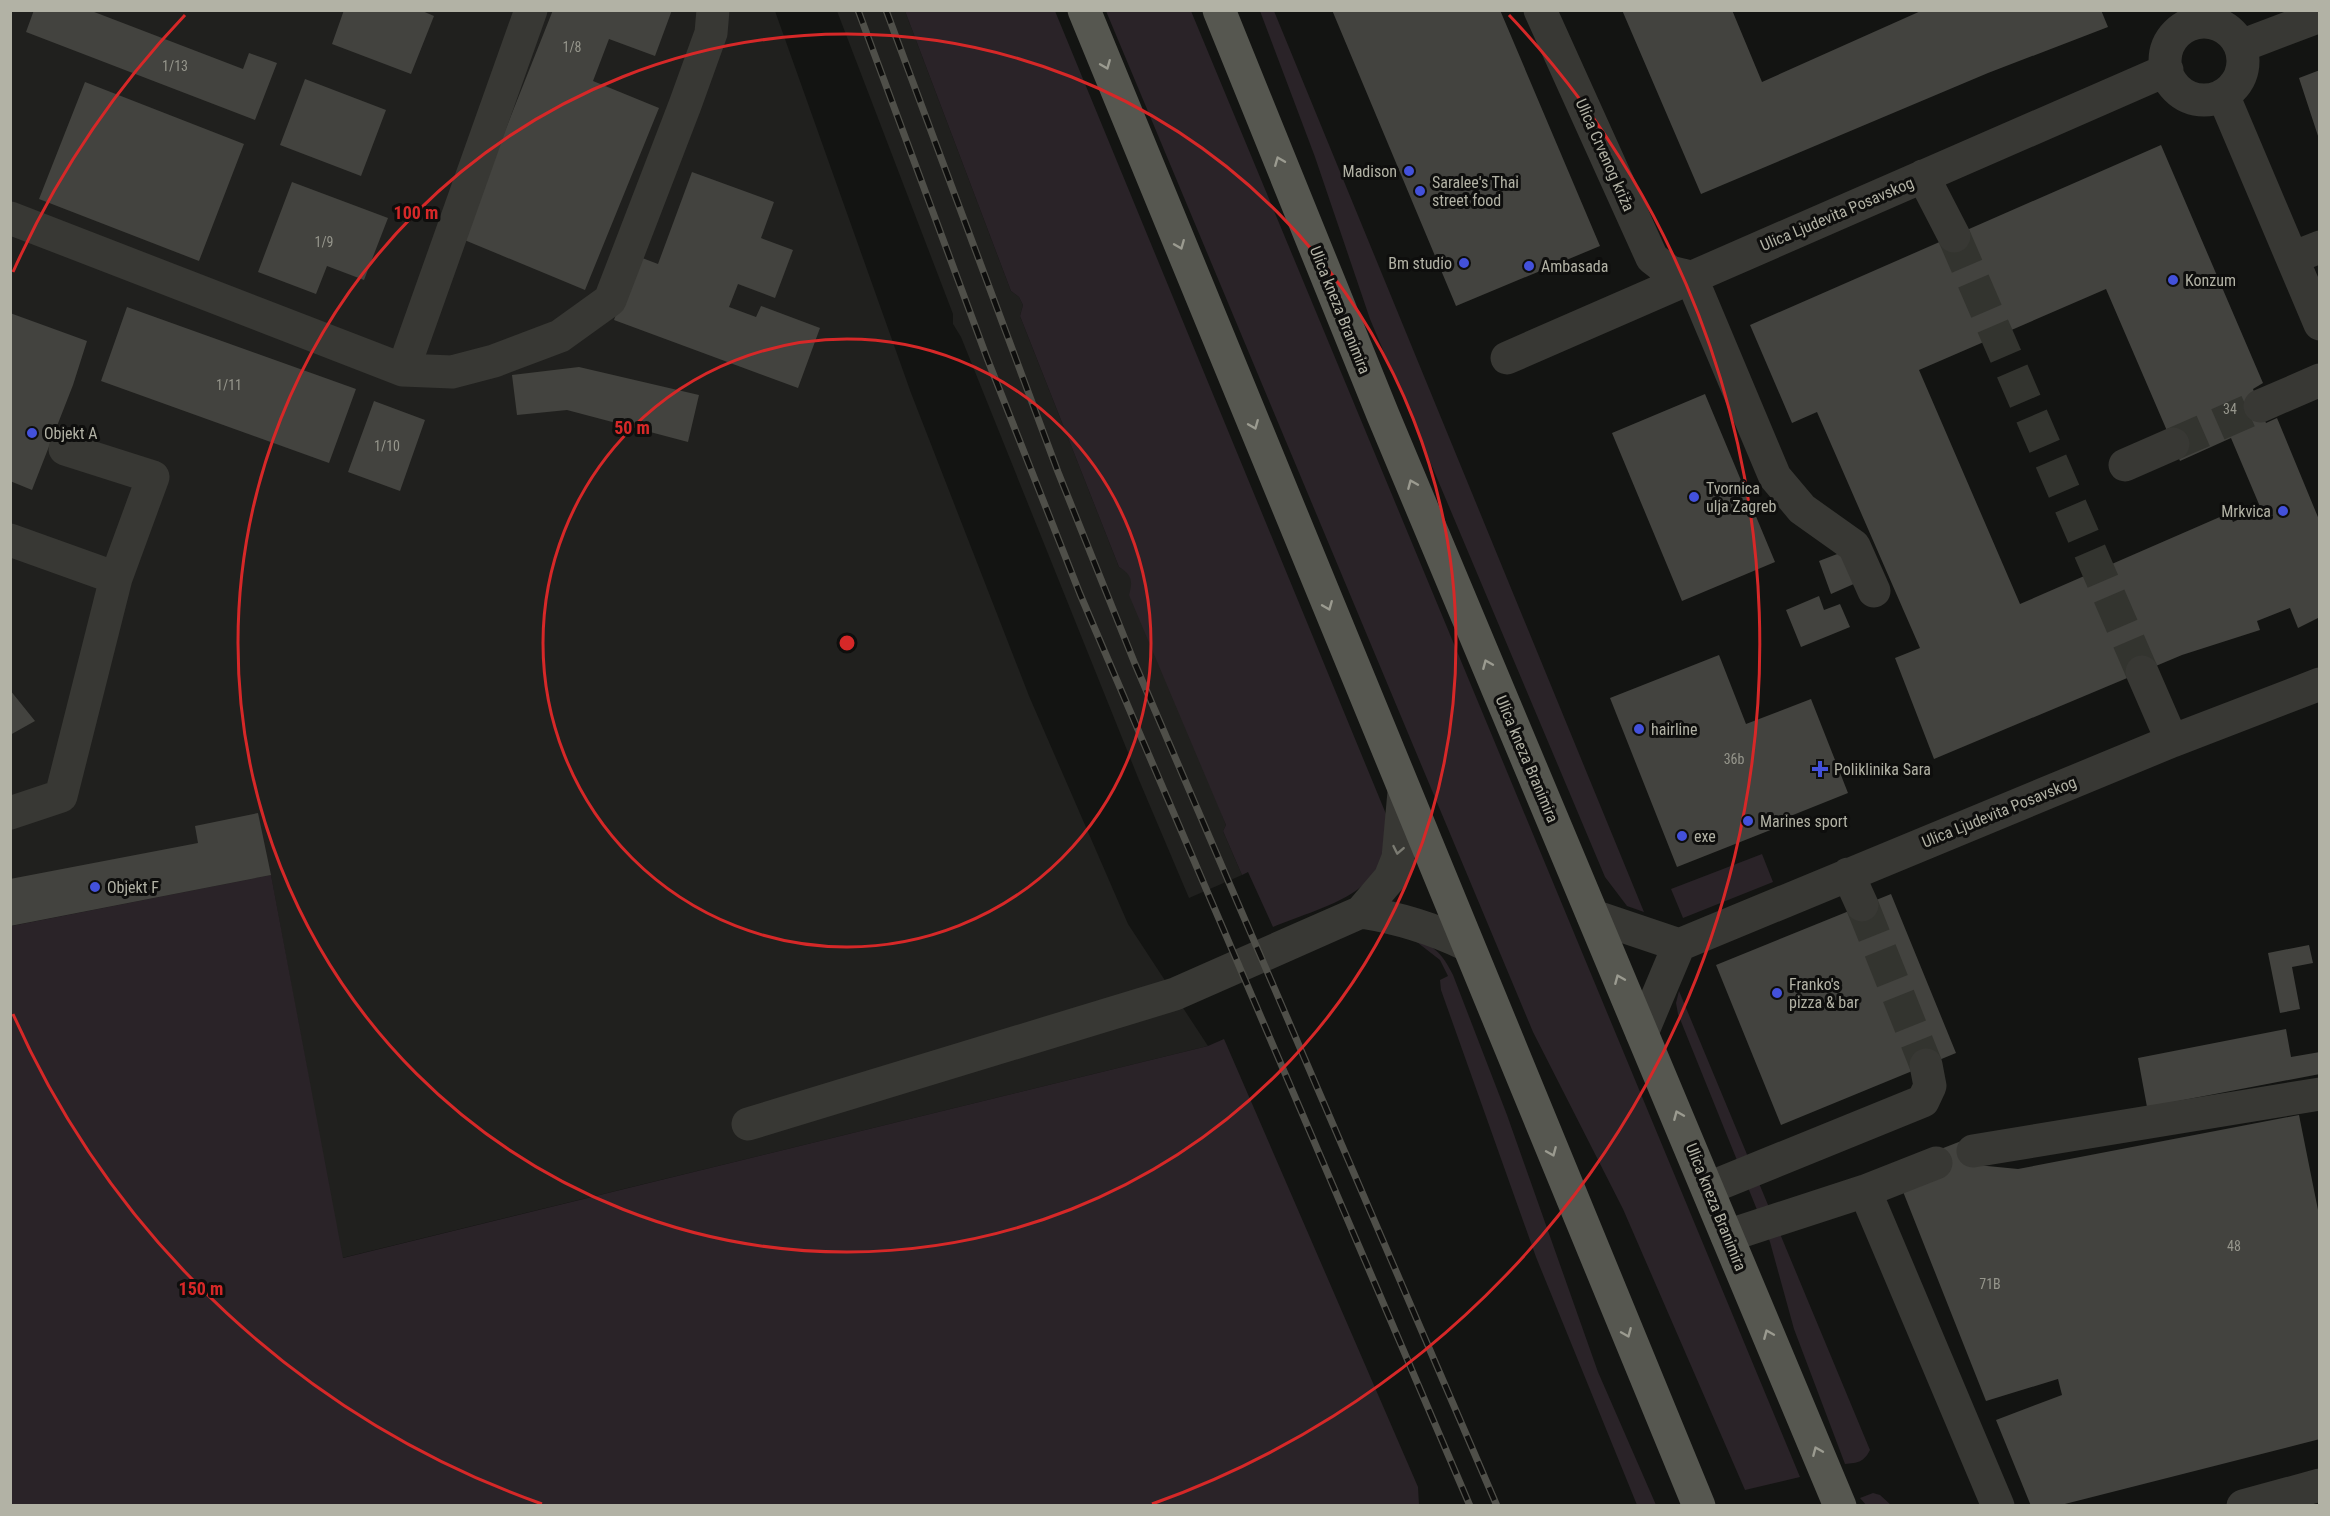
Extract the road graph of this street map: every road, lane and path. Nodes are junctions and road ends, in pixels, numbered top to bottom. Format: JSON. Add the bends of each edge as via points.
{"nodes":[{"id":1,"x":531,"y":10,"type":"edge"},
{"id":2,"x":713,"y":10,"type":"edge"},
{"id":3,"x":1084,"y":10,"type":"edge"},
{"id":4,"x":1218,"y":10,"type":"edge"},
{"id":5,"x":1540,"y":10,"type":"edge"},
{"id":6,"x":2319,"y":16,"type":"edge"},
{"id":7,"x":2190,"y":17,"type":"edge"},
{"id":8,"x":2241,"y":46,"type":"junction"},
{"id":9,"x":2167,"y":70,"type":"junction"},
{"id":10,"x":2223,"y":95,"type":"junction"},
{"id":11,"x":1923,"y":176,"type":"junction"},
{"id":12,"x":10,"y":218,"type":"edge"},
{"id":13,"x":1954,"y":237,"type":"tunnel mouth"},
{"id":14,"x":2306,"y":253,"type":"edge"},
{"id":15,"x":1691,"y":277,"type":"junction"},
{"id":16,"x":2319,"y":324,"type":"edge"},
{"id":17,"x":1507,"y":358,"type":"dead end"},
{"id":18,"x":403,"y":370,"type":"junction"},
{"id":19,"x":2319,"y":380,"type":"edge"},
{"id":20,"x":2260,"y":406,"type":"tunnel mouth"},
{"id":21,"x":2173,"y":444,"type":"tunnel mouth"},
{"id":22,"x":65,"y":449,"type":"dead end"},
{"id":23,"x":2125,"y":465,"type":"dead end"},
{"id":24,"x":10,"y":540,"type":"edge"},
{"id":25,"x":116,"y":578,"type":"junction"},
{"id":26,"x":1874,"y":591,"type":"dead end"},
{"id":27,"x":2142,"y":672,"type":"tunnel mouth"},
{"id":28,"x":2319,"y":684,"type":"edge"},
{"id":29,"x":2172,"y":741,"type":"junction"},
{"id":30,"x":1404,"y":792,"type":"junction"},
{"id":31,"x":10,"y":813,"type":"edge"},
{"id":32,"x":1848,"y":874,"type":"junction"},
{"id":33,"x":1862,"y":906,"type":"tunnel mouth"},
{"id":34,"x":1361,"y":912,"type":"junction"},
{"id":35,"x":1593,"y":916,"type":"junction"},
{"id":36,"x":1467,"y":945,"type":"junction"},
{"id":37,"x":1680,"y":945,"type":"junction"},
{"id":38,"x":1642,"y":1033,"type":"junction"},
{"id":39,"x":1926,"y":1065,"type":"tunnel mouth"},
{"id":40,"x":2319,"y":1094,"type":"edge"},
{"id":41,"x":748,"y":1124,"type":"dead end"},
{"id":42,"x":1973,"y":1151,"type":"dead end"},
{"id":43,"x":1936,"y":1163,"type":"dead end"},
{"id":44,"x":1709,"y":1188,"type":"junction"},
{"id":45,"x":1866,"y":1191,"type":"junction"},
{"id":46,"x":1727,"y":1236,"type":"junction"},
{"id":47,"x":2319,"y":1485,"type":"edge"},
{"id":48,"x":1699,"y":1506,"type":"edge"},
{"id":49,"x":1840,"y":1506,"type":"edge"},
{"id":50,"x":1998,"y":1506,"type":"edge"},
{"id":51,"x":2243,"y":1506,"type":"edge"}],
"edges":[{"from":1,"to":18,"type":"street"},
{"from":2,"to":18,"type":"street","via":[[711,33],[609,300],[560,336],[494,361],[452,372]]},
{"from":3,"to":30,"type":"main road","one_way":true},
{"from":35,"to":4,"type":"main road","name":"Ulica kneza Branimira","one_way":true},
{"from":5,"to":15,"type":"street","name":"Ulica Crvenog križa","via":[[1652,258],[1670,272]]},
{"from":6,"to":8,"type":"street"},
{"from":7,"to":8,"type":"street","via":[[2226,28]]},
{"from":7,"to":9,"type":"street","via":[[2171,40]]},
{"from":8,"to":10,"type":"street","via":[[2243,68],[2239,79]]},
{"from":9,"to":10,"type":"street","via":[[2187,96],[2205,100]]},
{"from":9,"to":11,"type":"street","name":"Ulica Ljudevita Posavskog"},
{"from":10,"to":14,"type":"street"},
{"from":11,"to":13,"type":"street"},
{"from":11,"to":15,"type":"street","name":"Ulica Ljudevita Posavskog"},
{"from":12,"to":18,"type":"street"},
{"from":14,"to":16,"type":"street"},
{"from":15,"to":17,"type":"street","name":"Ulica Ljudevita Posavskog"},
{"from":15,"to":26,"type":"street","via":[[1775,477],[1802,509],[1854,546]]},
{"from":19,"to":20,"type":"street"},
{"from":21,"to":23,"type":"street"},
{"from":22,"to":25,"type":"street","via":[[153,477]]},
{"from":24,"to":25,"type":"street"},
{"from":25,"to":31,"type":"street","via":[[62,795]]},
{"from":27,"to":29,"type":"street"},
{"from":28,"to":29,"type":"street","name":"Ulica Ljudevita Posavskog"},
{"from":29,"to":32,"type":"street","name":"Ulica Ljudevita Posavskog"},
{"from":30,"to":34,"type":"street","one_way":true,"via":[[1398,858],[1390,878]]},
{"from":30,"to":36,"type":"main road"},
{"from":32,"to":33,"type":"street"},
{"from":32,"to":37,"type":"street","name":"Ulica Ljudevita Posavskog"},
{"from":34,"to":36,"type":"street","via":[[1403,919]]},
{"from":34,"to":41,"type":"street","via":[[1175,994]]},
{"from":35,"to":37,"type":"street"},
{"from":38,"to":35,"type":"main road","name":"Ulica kneza Branimira","one_way":true},
{"from":36,"to":48,"type":"main road","one_way":true},
{"from":37,"to":38,"type":"street"},
{"from":44,"to":38,"type":"main road","name":"Ulica kneza Branimira","one_way":true},
{"from":39,"to":44,"type":"street","via":[[1930,1086],[1923,1101]]},
{"from":40,"to":42,"type":"street"},
{"from":43,"to":45,"type":"street"},
{"from":44,"to":46,"type":"main road","name":"Ulica kneza Branimira"},
{"from":45,"to":46,"type":"street"},
{"from":45,"to":50,"type":"street"},
{"from":49,"to":46,"type":"main road","name":"Ulica kneza Branimira","one_way":true},
{"from":47,"to":51,"type":"street"}]}
